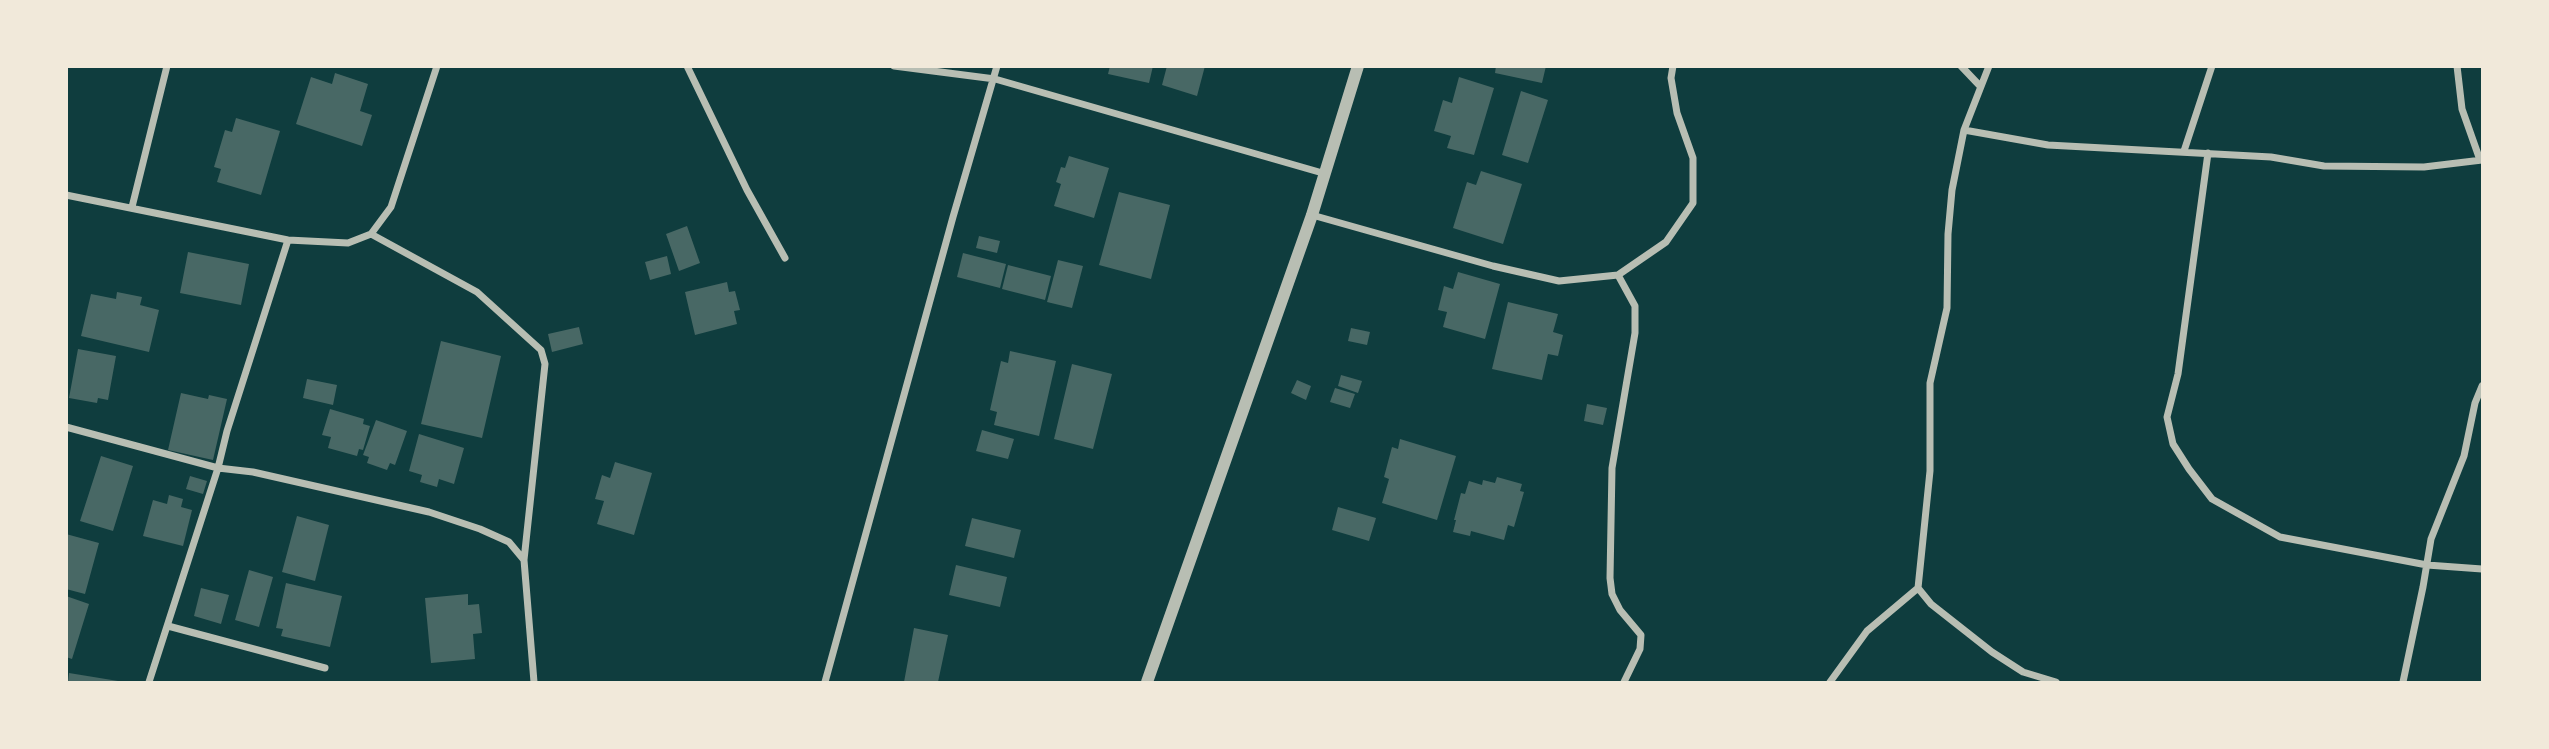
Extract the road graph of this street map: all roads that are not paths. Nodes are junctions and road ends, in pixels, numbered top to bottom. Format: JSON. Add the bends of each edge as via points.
{"nodes":[{"id":1,"x":167,"y":66,"type":"edge"},
{"id":2,"x":437,"y":66,"type":"edge"},
{"id":3,"x":687,"y":66,"type":"edge"},
{"id":4,"x":894,"y":66,"type":"edge"},
{"id":5,"x":997,"y":66,"type":"edge"},
{"id":6,"x":1358,"y":66,"type":"edge"},
{"id":7,"x":1673,"y":66,"type":"edge"},
{"id":8,"x":1961,"y":66,"type":"edge"},
{"id":9,"x":1989,"y":66,"type":"edge"},
{"id":10,"x":2212,"y":66,"type":"edge"},
{"id":11,"x":2457,"y":66,"type":"edge"},
{"id":12,"x":995,"y":79,"type":"junction"},
{"id":13,"x":1980,"y":86,"type":"junction"},
{"id":14,"x":1964,"y":130,"type":"junction"},
{"id":15,"x":2184,"y":151,"type":"junction"},
{"id":16,"x":2208,"y":153,"type":"junction"},
{"id":17,"x":2481,"y":160,"type":"edge"},
{"id":18,"x":1326,"y":174,"type":"junction"},
{"id":19,"x":66,"y":195,"type":"edge"},
{"id":20,"x":132,"y":207,"type":"junction"},
{"id":21,"x":1312,"y":215,"type":"junction"},
{"id":22,"x":371,"y":234,"type":"junction"},
{"id":23,"x":288,"y":240,"type":"junction"},
{"id":24,"x":785,"y":258,"type":"dead end"},
{"id":25,"x":1618,"y":275,"type":"junction"},
{"id":26,"x":2483,"y":386,"type":"edge"},
{"id":27,"x":66,"y":427,"type":"edge"},
{"id":28,"x":218,"y":468,"type":"junction"},
{"id":29,"x":524,"y":560,"type":"junction"},
{"id":30,"x":2427,"y":565,"type":"junction"},
{"id":31,"x":2483,"y":569,"type":"edge"},
{"id":32,"x":1918,"y":588,"type":"junction"},
{"id":33,"x":167,"y":626,"type":"junction"},
{"id":34,"x":325,"y":668,"type":"dead end"},
{"id":35,"x":2023,"y":672,"type":"junction"},
{"id":36,"x":149,"y":682,"type":"edge"},
{"id":37,"x":534,"y":682,"type":"edge"},
{"id":38,"x":824,"y":682,"type":"edge"},
{"id":39,"x":1147,"y":682,"type":"edge"},
{"id":40,"x":1624,"y":682,"type":"edge"},
{"id":41,"x":1830,"y":682,"type":"edge"},
{"id":42,"x":2021,"y":682,"type":"edge"},
{"id":43,"x":2056,"y":682,"type":"edge"},
{"id":44,"x":2403,"y":682,"type":"edge"}],
"edges":[{"from":1,"to":20,"type":"street"},
{"from":2,"to":22,"type":"street","via":[[391,207]]},
{"from":3,"to":24,"type":"street"},
{"from":4,"to":12,"type":"street"},
{"from":5,"to":12,"type":"street"},
{"from":6,"to":18,"type":"street"},
{"from":7,"to":25,"type":"street","via":[[1677,113],[1693,158],[1693,203],[1666,242]]},
{"from":8,"to":13,"type":"street"},
{"from":9,"to":13,"type":"street"},
{"from":10,"to":15,"type":"street"},
{"from":11,"to":17,"type":"street","via":[[2462,109]]},
{"from":12,"to":18,"type":"street"},
{"from":12,"to":38,"type":"street"},
{"from":13,"to":14,"type":"street"},
{"from":14,"to":15,"type":"street","via":[[2048,145]]},
{"from":14,"to":32,"type":"street","via":[[1952,190],[1947,308],[1930,383],[1930,471]]},
{"from":15,"to":16,"type":"street"},
{"from":16,"to":17,"type":"street","via":[[2324,166],[2424,167]]},
{"from":16,"to":30,"type":"street","via":[[2178,374],[2167,417],[2173,444],[2212,499],[2280,537]]},
{"from":18,"to":21,"type":"street"},
{"from":19,"to":20,"type":"street"},
{"from":20,"to":23,"type":"street"},
{"from":21,"to":25,"type":"street","via":[[1559,281]]},
{"from":21,"to":39,"type":"street"},
{"from":22,"to":23,"type":"street","via":[[348,243]]},
{"from":22,"to":29,"type":"street","via":[[477,292],[541,350],[545,363]]},
{"from":23,"to":28,"type":"street"},
{"from":25,"to":40,"type":"street","via":[[1634,306],[1636,333],[1612,468],[1610,578],[1620,610],[1641,635],[1640,649]]},
{"from":26,"to":30,"type":"street","via":[[2464,456],[2431,539]]},
{"from":27,"to":28,"type":"street"},
{"from":28,"to":29,"type":"street","via":[[429,512],[509,542]]},
{"from":28,"to":33,"type":"street"},
{"from":29,"to":37,"type":"street"},
{"from":30,"to":31,"type":"street"},
{"from":30,"to":44,"type":"street"},
{"from":32,"to":35,"type":"street","via":[[1931,604]]},
{"from":32,"to":41,"type":"street","via":[[1867,631]]},
{"from":33,"to":34,"type":"street"},
{"from":33,"to":36,"type":"street"},
{"from":35,"to":42,"type":"street"},
{"from":35,"to":43,"type":"street"}]}
